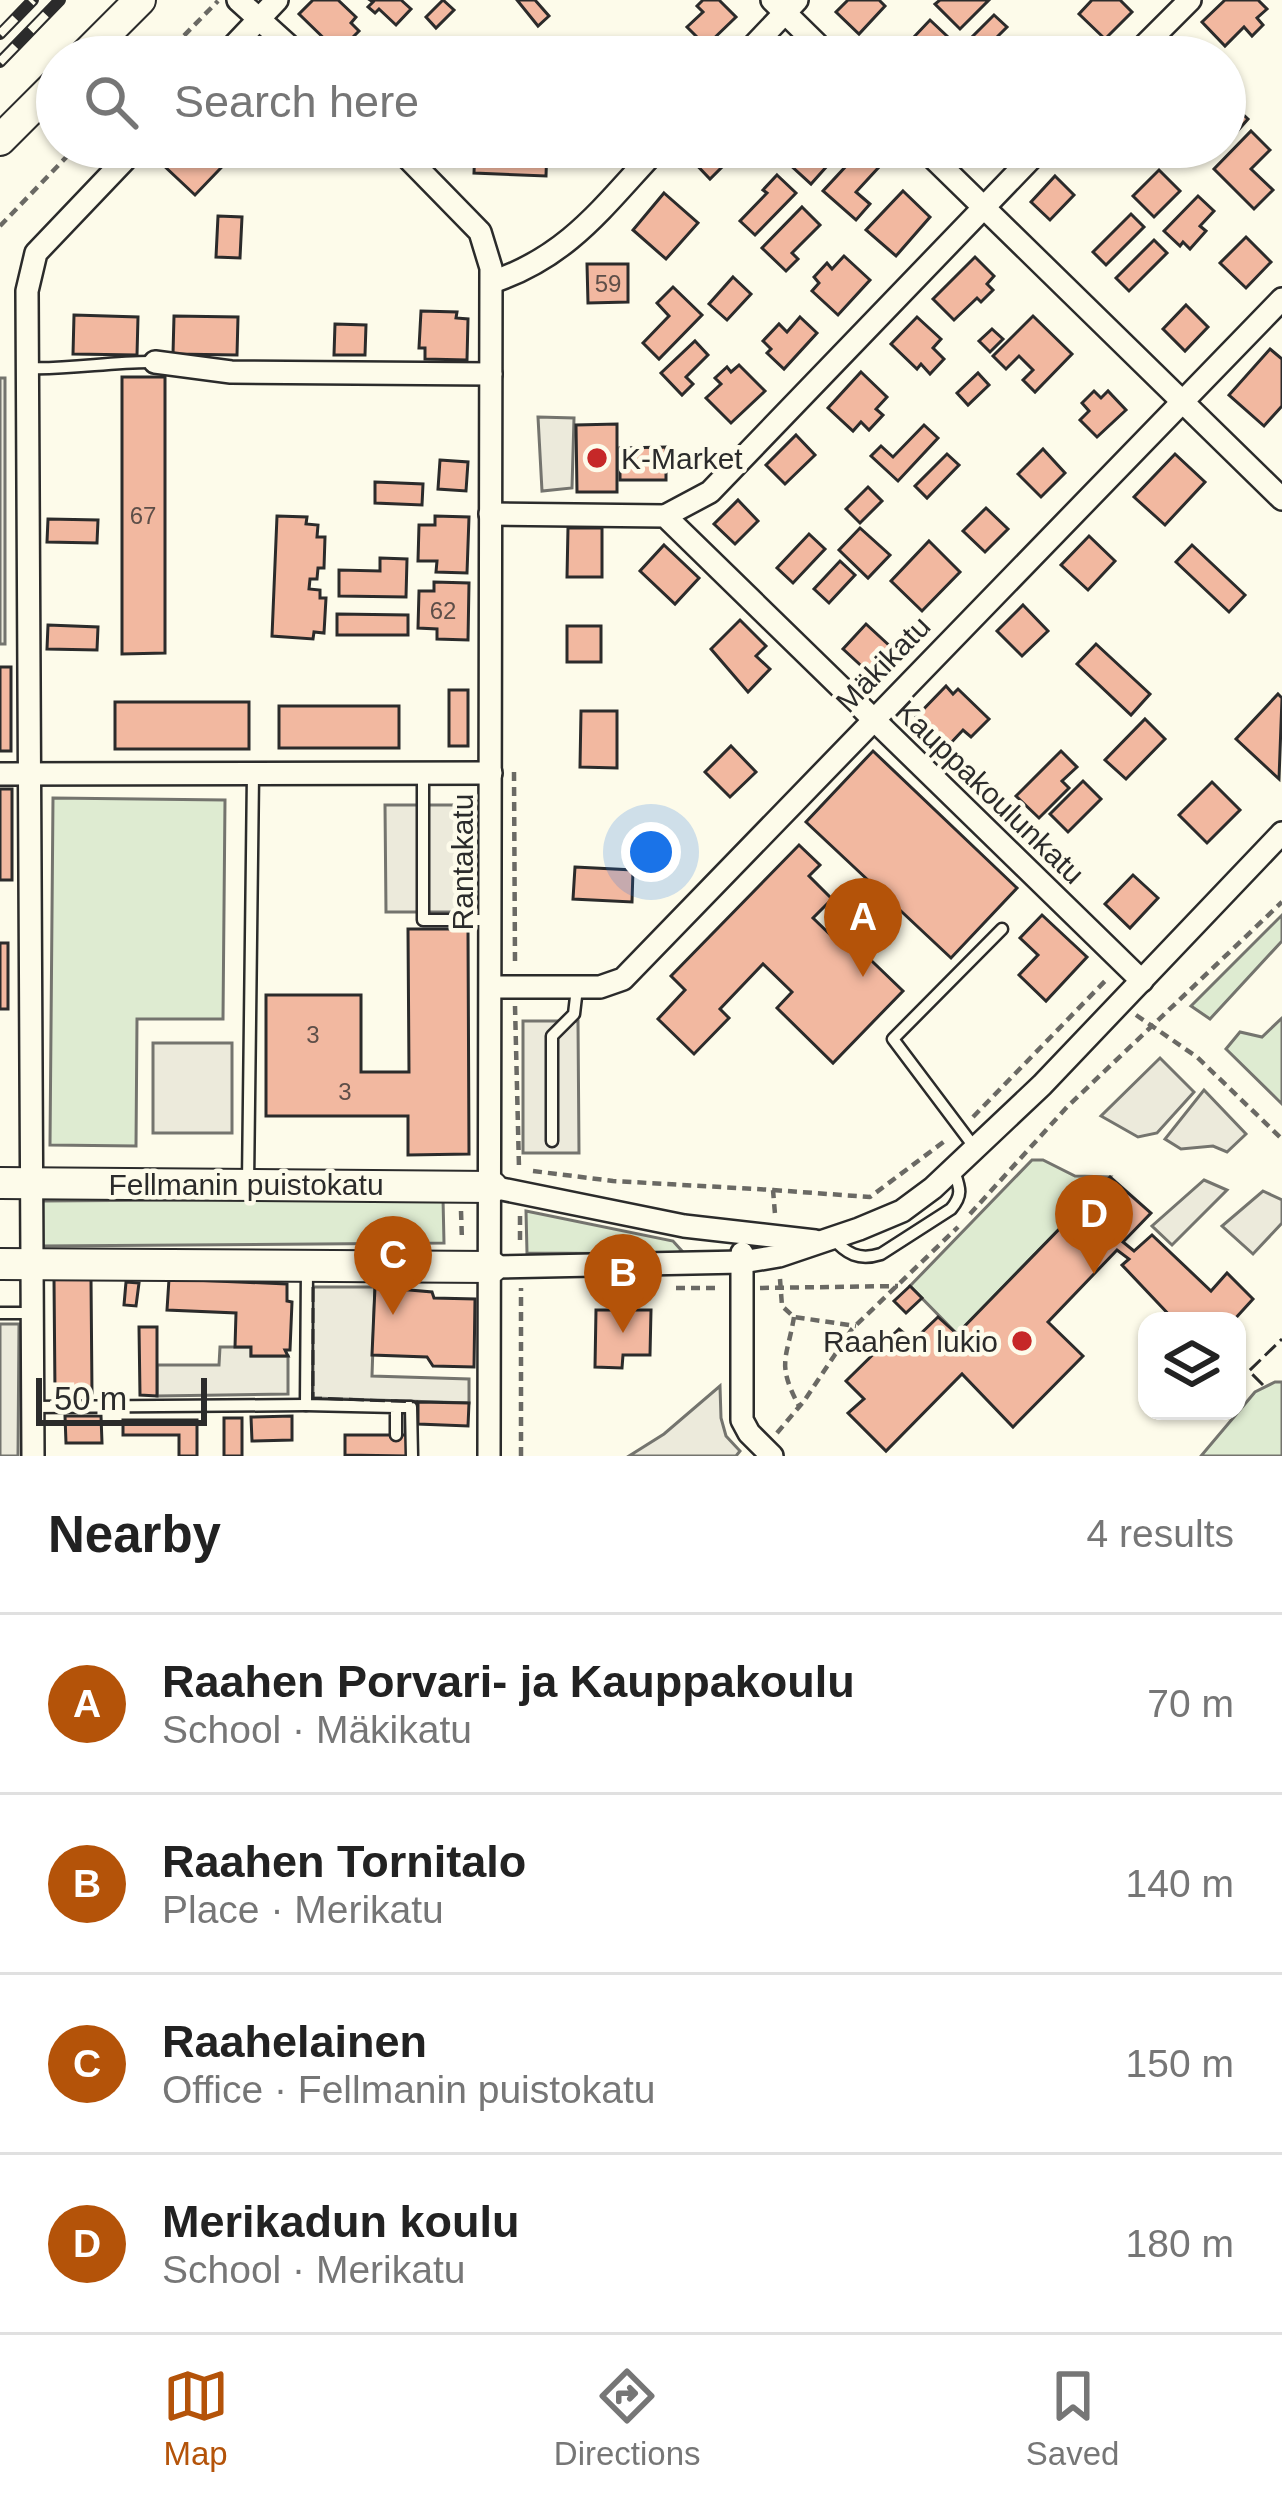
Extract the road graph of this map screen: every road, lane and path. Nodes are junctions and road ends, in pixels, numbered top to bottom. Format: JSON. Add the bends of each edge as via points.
{"nodes":[{"id":1,"x":140,"y":0,"type":"edge"},
{"id":2,"x":218,"y":0,"type":"edge"},
{"id":3,"x":238,"y":0,"type":"edge"},
{"id":4,"x":278,"y":0,"type":"edge"},
{"id":5,"x":1190,"y":0,"type":"edge"},
{"id":6,"x":784,"y":4,"type":"edge"},
{"id":7,"x":260,"y":19,"type":"junction"},
{"id":8,"x":104,"y":36,"type":"edge"},
{"id":9,"x":183,"y":36,"type":"edge"},
{"id":10,"x":244,"y":36,"type":"edge"},
{"id":11,"x":278,"y":36,"type":"edge"},
{"id":12,"x":759,"y":36,"type":"edge"},
{"id":13,"x":812,"y":36,"type":"edge"},
{"id":14,"x":1153,"y":36,"type":"edge"},
{"id":15,"x":36,"y":104,"type":"edge"},
{"id":16,"x":0,"y":140,"type":"edge"},
{"id":17,"x":56,"y":168,"type":"edge"},
{"id":18,"x":117,"y":168,"type":"edge"},
{"id":19,"x":418,"y":168,"type":"edge"},
{"id":20,"x":639,"y":168,"type":"edge"},
{"id":21,"x":944,"y":168,"type":"edge"},
{"id":22,"x":1021,"y":168,"type":"edge"},
{"id":23,"x":983,"y":206,"type":"junction"},
{"id":24,"x":0,"y":226,"type":"edge"},
{"id":25,"x":491,"y":275,"type":"junction"},
{"id":26,"x":1282,"y":299,"type":"edge"},
{"id":27,"x":155,"y":362,"type":"joint"},
{"id":28,"x":26,"y":368,"type":"junction"},
{"id":29,"x":491,"y":374,"type":"junction"},
{"id":30,"x":1184,"y":401,"type":"junction"},
{"id":31,"x":1282,"y":499,"type":"edge"},
{"id":32,"x":490,"y":514,"type":"junction"},
{"id":33,"x":665,"y":516,"type":"junction"},
{"id":34,"x":871,"y":720,"type":"junction"},
{"id":35,"x":423,"y":773,"type":"junction"},
{"id":36,"x":491,"y":773,"type":"junction"},
{"id":37,"x":0,"y":774,"type":"edge"},
{"id":38,"x":29,"y":774,"type":"junction"},
{"id":39,"x":253,"y":774,"type":"junction"},
{"id":40,"x":1282,"y":833,"type":"edge"},
{"id":41,"x":1282,"y":902,"type":"edge"},
{"id":42,"x":492,"y":920,"type":"junction"},
{"id":43,"x":1002,"y":929,"type":"dead end"},
{"id":44,"x":1142,"y":981,"type":"junction"},
{"id":45,"x":503,"y":988,"type":"junction"},
{"id":46,"x":577,"y":988,"type":"junction"},
{"id":47,"x":1120,"y":1004,"type":"junction"},
{"id":48,"x":1153,"y":1027,"type":"junction"},
{"id":49,"x":1282,"y":1139,"type":"edge"},
{"id":50,"x":553,"y":1141,"type":"dead end"},
{"id":51,"x":976,"y":1149,"type":"junction"},
{"id":52,"x":953,"y":1169,"type":"junction"},
{"id":53,"x":15,"y":1183,"type":"edge"},
{"id":54,"x":248,"y":1183,"type":"junction"},
{"id":55,"x":498,"y":1183,"type":"junction"},
{"id":56,"x":742,"y":1234,"type":"junction"},
{"id":57,"x":824,"y":1239,"type":"junction"},
{"id":58,"x":778,"y":1245,"type":"junction"},
{"id":59,"x":742,"y":1262,"type":"junction"},
{"id":60,"x":0,"y":1264,"type":"edge"},
{"id":61,"x":32,"y":1264,"type":"junction"},
{"id":62,"x":307,"y":1265,"type":"junction"},
{"id":63,"x":491,"y":1266,"type":"junction"},
{"id":64,"x":898,"y":1286,"type":"junction"},
{"id":65,"x":675,"y":1288,"type":"dead end"},
{"id":66,"x":741,"y":1288,"type":"junction"},
{"id":67,"x":781,"y":1288,"type":"junction"},
{"id":68,"x":0,"y":1313,"type":"edge"},
{"id":69,"x":32,"y":1313,"type":"junction"},
{"id":70,"x":794,"y":1317,"type":"junction"},
{"id":71,"x":856,"y":1326,"type":"junction"},
{"id":72,"x":306,"y":1406,"type":"junction"},
{"id":73,"x":800,"y":1406,"type":"junction"},
{"id":74,"x":33,"y":1407,"type":"junction"},
{"id":75,"x":396,"y":1407,"type":"junction"},
{"id":76,"x":396,"y":1435,"type":"dead end"},
{"id":77,"x":768,"y":1452,"type":"edge"},
{"id":78,"x":33,"y":1456,"type":"edge"},
{"id":79,"x":412,"y":1456,"type":"edge"},
{"id":80,"x":489,"y":1456,"type":"edge"},
{"id":81,"x":521,"y":1456,"type":"edge"}],
"edges":[{"from":1,"to":8,"type":"street"},
{"from":2,"to":9,"type":"path"},
{"from":3,"to":7,"type":"street"},
{"from":4,"to":7,"type":"street"},
{"from":5,"to":14,"type":"street"},
{"from":6,"to":12,"type":"street"},
{"from":6,"to":13,"type":"street"},
{"from":7,"to":10,"type":"street"},
{"from":7,"to":11,"type":"street"},
{"from":15,"to":16,"type":"street"},
{"from":17,"to":24,"type":"path"},
{"from":18,"to":28,"type":"street","via":[[36,253]]},
{"from":19,"to":25,"type":"street","via":[[480,232]]},
{"from":20,"to":25,"type":"street","via":[[566,246],[532,268]]},
{"from":21,"to":23,"type":"street"},
{"from":22,"to":23,"type":"street"},
{"from":23,"to":30,"type":"street"},
{"from":23,"to":33,"type":"street","via":[[710,492]]},
{"from":25,"to":29,"type":"street","name":"Rantakatu"},
{"from":26,"to":30,"type":"street","name":"Mäkikatu"},
{"from":27,"to":28,"type":"lane"},
{"from":27,"to":29,"type":"street","via":[[231,371]]},
{"from":28,"to":38,"type":"street"},
{"from":29,"to":32,"type":"street","name":"Rantakatu"},
{"from":30,"to":31,"type":"street"},
{"from":30,"to":34,"type":"street","name":"Mäkikatu"},
{"from":32,"to":33,"type":"street"},
{"from":32,"to":36,"type":"street","name":"Rantakatu"},
{"from":33,"to":34,"type":"street","name":"Kauppakoulunkatu"},
{"from":34,"to":44,"type":"street","name":"Kauppakoulunkatu"},
{"from":34,"to":46,"type":"street","name":"Mäkikatu","via":[[623,979]]},
{"from":35,"to":36,"type":"street"},
{"from":35,"to":39,"type":"street"},
{"from":35,"to":42,"type":"lane","via":[[423,920]]},
{"from":36,"to":42,"type":"street","name":"Rantakatu"},
{"from":37,"to":38,"type":"street"},
{"from":38,"to":39,"type":"street"},
{"from":38,"to":53,"type":"street"},
{"from":39,"to":54,"type":"lane"},
{"from":40,"to":44,"type":"street"},
{"from":41,"to":48,"type":"path"},
{"from":42,"to":45,"type":"street","name":"Rantakatu"},
{"from":43,"to":51,"type":"lane","via":[[893,1040]]},
{"from":44,"to":47,"type":"street"},
{"from":45,"to":46,"type":"street","name":"Mäkikatu"},
{"from":45,"to":55,"type":"street","name":"Rantakatu"},
{"from":45,"to":55,"type":"path"},
{"from":46,"to":50,"type":"lane","via":[[574,1014],[552,1036]]},
{"from":47,"to":48,"type":"path"},
{"from":47,"to":51,"type":"street"},
{"from":48,"to":49,"type":"path","via":[[1197,1057]]},
{"from":48,"to":64,"type":"path"},
{"from":51,"to":52,"type":"street"},
{"from":52,"to":57,"type":"street","via":[[902,1211]]},
{"from":52,"to":57,"type":"lane","via":[[961,1190],[951,1209],[881,1255],[854,1256]]},
{"from":53,"to":54,"type":"street","name":"Fellmanin puistokatu"},
{"from":53,"to":61,"type":"street"},
{"from":54,"to":55,"type":"street","name":"Fellmanin puistokatu"},
{"from":55,"to":56,"type":"street"},
{"from":55,"to":58,"type":"path","via":[[773,1190]]},
{"from":55,"to":63,"type":"street","name":"Rantakatu"},
{"from":55,"to":63,"type":"path"},
{"from":55,"to":63,"type":"path"},
{"from":56,"to":58,"type":"street"},
{"from":56,"to":59,"type":"street"},
{"from":57,"to":58,"type":"street"},
{"from":58,"to":59,"type":"street"},
{"from":58,"to":67,"type":"path"},
{"from":59,"to":63,"type":"street"},
{"from":59,"to":66,"type":"street"},
{"from":60,"to":61,"type":"street"},
{"from":61,"to":62,"type":"street"},
{"from":61,"to":69,"type":"street"},
{"from":62,"to":63,"type":"street"},
{"from":62,"to":72,"type":"lane"},
{"from":63,"to":80,"type":"street","name":"Rantakatu"},
{"from":63,"to":81,"type":"path"},
{"from":64,"to":67,"type":"path"},
{"from":64,"to":71,"type":"path"},
{"from":65,"to":66,"type":"path"},
{"from":66,"to":67,"type":"path"},
{"from":66,"to":77,"type":"street","via":[[742,1420]]},
{"from":67,"to":70,"type":"path","via":[[782,1306]]},
{"from":68,"to":69,"type":"lane"},
{"from":69,"to":74,"type":"street"},
{"from":70,"to":71,"type":"path"},
{"from":70,"to":73,"type":"path","via":[[783,1355]]},
{"from":71,"to":73,"type":"path"},
{"from":72,"to":74,"type":"lane","via":[[209,1400]]},
{"from":72,"to":75,"type":"lane"},
{"from":73,"to":77,"type":"path"},
{"from":74,"to":78,"type":"street"},
{"from":75,"to":76,"type":"lane"},
{"from":75,"to":79,"type":"lane","via":[[411,1407]]}]}
